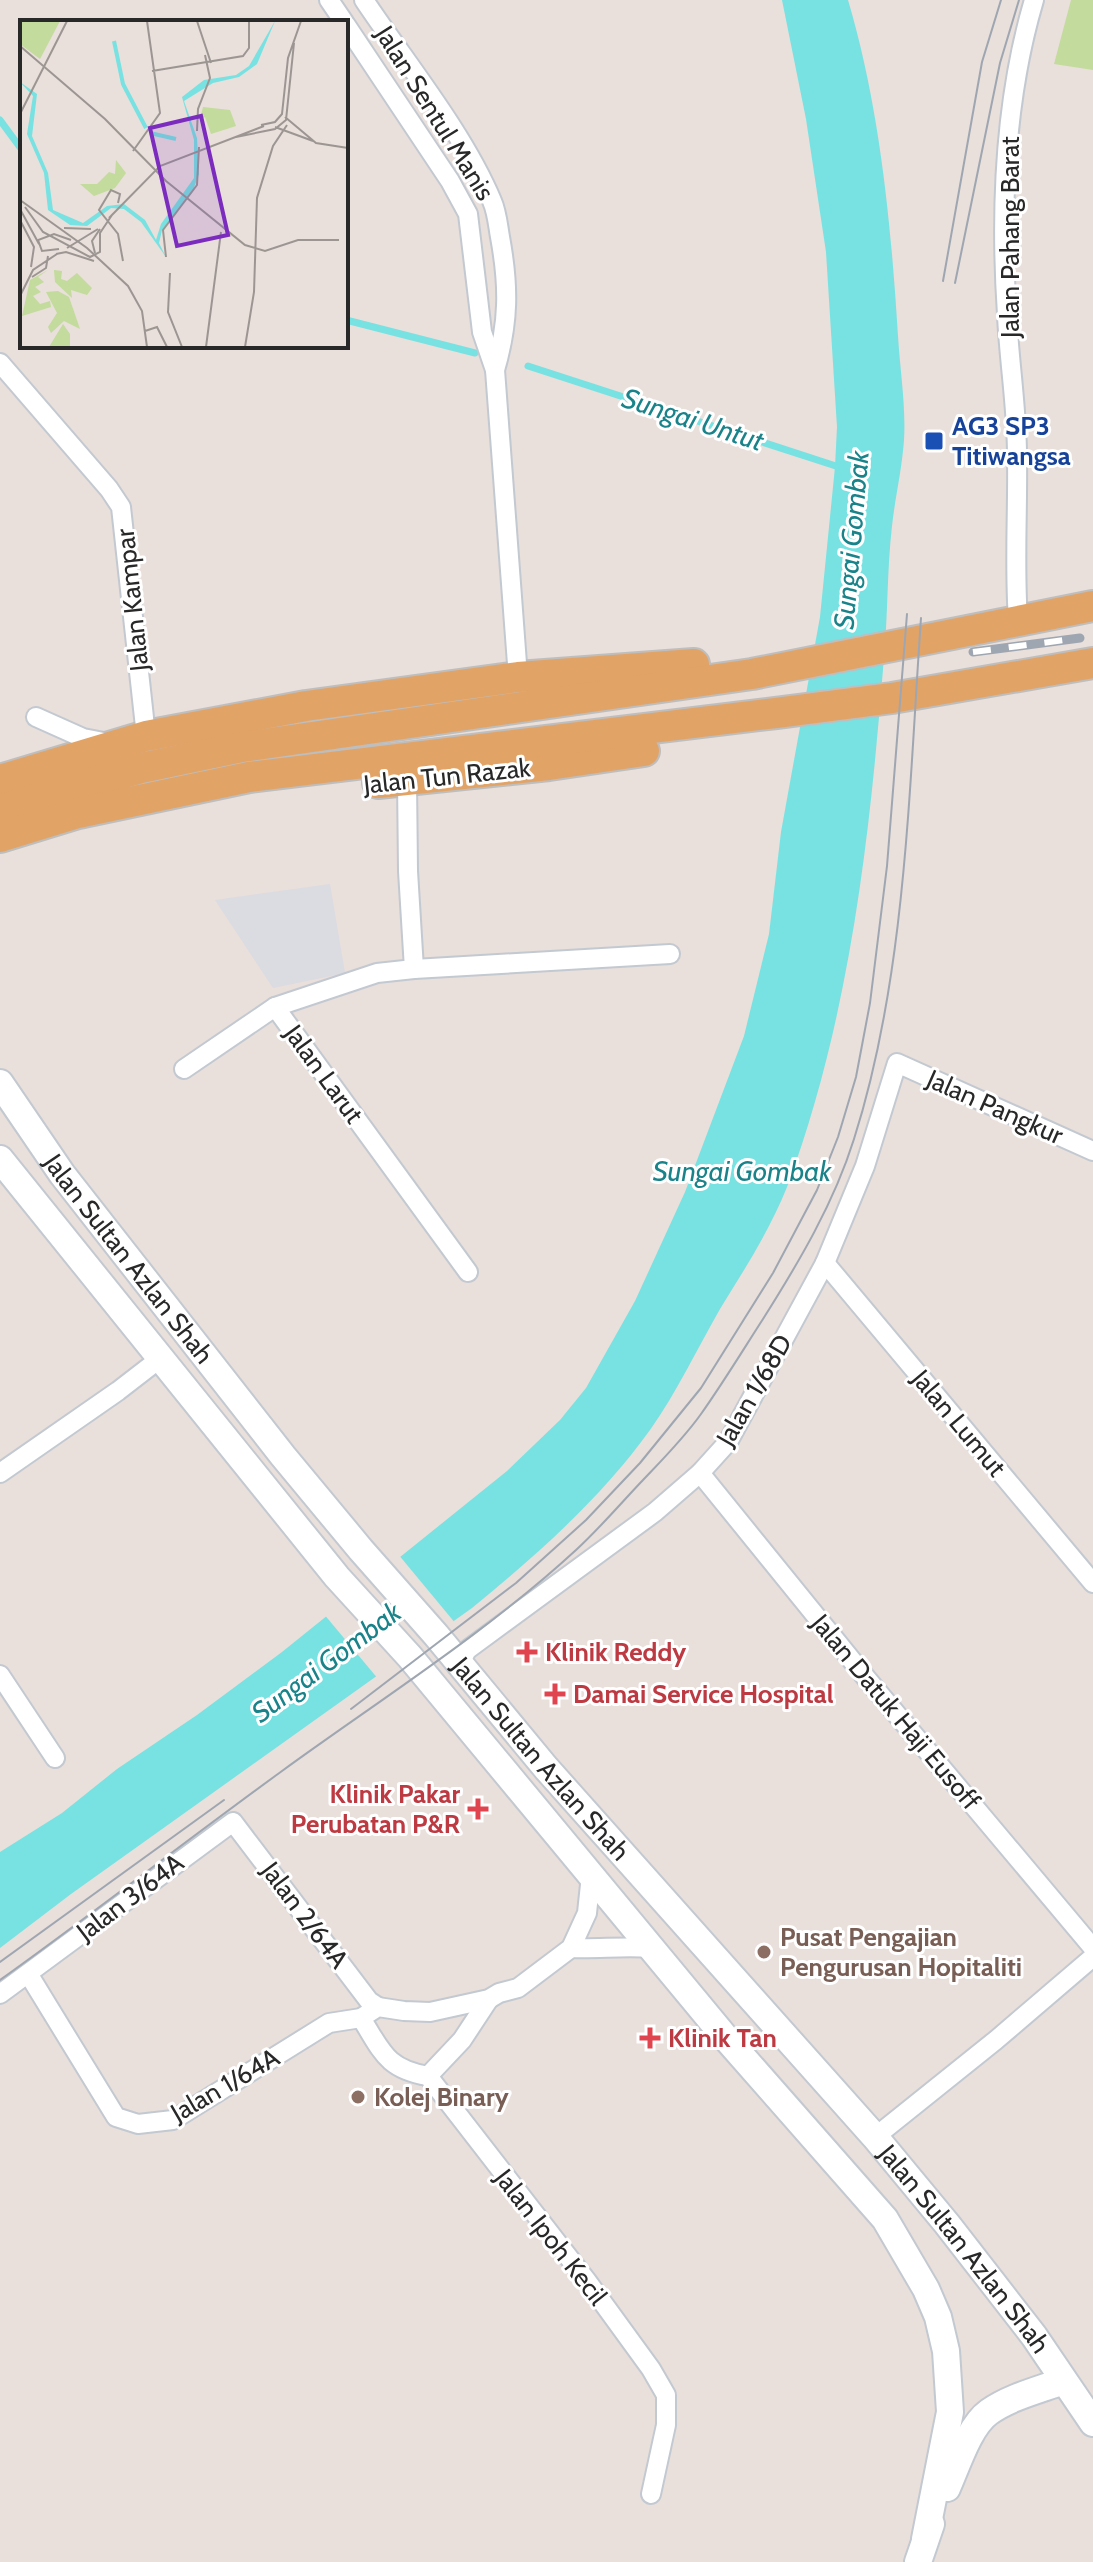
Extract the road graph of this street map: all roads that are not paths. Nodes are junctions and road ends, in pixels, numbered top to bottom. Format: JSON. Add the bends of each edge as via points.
{"nodes":[{"id":1,"x":329,"y":0,"type":"edge"},
{"id":2,"x":364,"y":0,"type":"edge"},
{"id":3,"x":1034,"y":0,"type":"edge"},
{"id":4,"x":342,"y":20,"type":"edge"},
{"id":5,"x":348,"y":28,"type":"edge"},
{"id":6,"x":384,"y":29,"type":"junction"},
{"id":7,"x":361,"y":48,"type":"junction"},
{"id":8,"x":348,"y":58,"type":"edge"},
{"id":9,"x":0,"y":363,"type":"edge"},
{"id":10,"x":495,"y":370,"type":"junction"},
{"id":11,"x":1093,"y":606,"type":"edge"},
{"id":12,"x":1018,"y":620,"type":"junction"},
{"id":13,"x":1093,"y":663,"type":"edge"},
{"id":14,"x":752,"y":674,"type":"junction"},
{"id":15,"x":518,"y":677,"type":"junction"},
{"id":16,"x":36,"y":717,"type":"dead end"},
{"id":17,"x":778,"y":722,"type":"junction"},
{"id":18,"x":146,"y":736,"type":"junction"},
{"id":19,"x":116,"y":745,"type":"junction"},
{"id":20,"x":0,"y":780,"type":"edge"},
{"id":21,"x":407,"y":780,"type":"junction"},
{"id":22,"x":0,"y":809,"type":"edge"},
{"id":23,"x":2,"y":845,"type":"edge"},
{"id":24,"x":670,"y":954,"type":"dead end"},
{"id":25,"x":414,"y":969,"type":"junction"},
{"id":26,"x":275,"y":1007,"type":"junction"},
{"id":27,"x":897,"y":1063,"type":"joint"},
{"id":28,"x":184,"y":1069,"type":"dead end"},
{"id":29,"x":0,"y":1083,"type":"edge"},
{"id":30,"x":1093,"y":1151,"type":"edge"},
{"id":31,"x":0,"y":1159,"type":"edge"},
{"id":32,"x":825,"y":1263,"type":"junction"},
{"id":33,"x":468,"y":1272,"type":"dead end"},
{"id":34,"x":162,"y":1357,"type":"junction"},
{"id":35,"x":0,"y":1473,"type":"edge"},
{"id":36,"x":700,"y":1473,"type":"junction"},
{"id":37,"x":1093,"y":1583,"type":"edge"},
{"id":38,"x":460,"y":1663,"type":"junction"},
{"id":39,"x":0,"y":1675,"type":"edge"},
{"id":40,"x":55,"y":1758,"type":"dead end"},
{"id":41,"x":233,"y":1822,"type":"joint"},
{"id":42,"x":591,"y":1875,"type":"junction"},
{"id":43,"x":571,"y":1948,"type":"junction"},
{"id":44,"x":652,"y":1948,"type":"junction"},
{"id":45,"x":1093,"y":1948,"type":"edge"},
{"id":46,"x":1093,"y":1957,"type":"edge"},
{"id":47,"x":29,"y":1975,"type":"junction"},
{"id":48,"x":0,"y":1994,"type":"edge"},
{"id":49,"x":489,"y":1999,"type":"junction"},
{"id":50,"x":378,"y":2007,"type":"junction"},
{"id":51,"x":361,"y":2018,"type":"junction"},
{"id":52,"x":428,"y":2076,"type":"junction"},
{"id":53,"x":875,"y":2137,"type":"junction"},
{"id":54,"x":1063,"y":2381,"type":"junction"},
{"id":55,"x":1093,"y":2423,"type":"edge"},
{"id":56,"x":651,"y":2494,"type":"dead end"},
{"id":57,"x":921,"y":2550,"type":"edge"}],
"edges":[{"from":1,"to":4,"type":"street","name":"Jalan Sentul Manis"},
{"from":2,"to":6,"type":"street","name":"Jalan Sentul Manis"},
{"from":3,"to":12,"type":"street","name":"Jalan Pahang Barat","via":[[1015,78],[1005,191],[1004,274],[1017,454]]},
{"from":5,"to":7,"type":"street","name":"Jalan Sentul Manis"},
{"from":6,"to":7,"type":"street"},
{"from":6,"to":10,"type":"street","name":"Jalan Sentul Manis","via":[[451,127],[494,204],[506,291],[505,336]]},
{"from":7,"to":8,"type":"street"},
{"from":7,"to":10,"type":"street","name":"Jalan Sentul Manis","via":[[468,214],[482,332]]},
{"from":9,"to":18,"type":"street","name":"Jalan Kampar","via":[[121,507]]},
{"from":10,"to":15,"type":"street","name":"Jalan Sentul Manis"},
{"from":11,"to":12,"type":"main road","name":"Jalan Tun Razak"},
{"from":12,"to":14,"type":"main road","name":"Jalan Tun Razak"},
{"from":13,"to":17,"type":"main road","name":"Jalan Tun Razak"},
{"from":14,"to":15,"type":"main road","name":"Jalan Tun Razak","via":[[710,663]]},
{"from":14,"to":22,"type":"main road","name":"Jalan Tun Razak","via":[[242,747],[141,768]]},
{"from":15,"to":18,"type":"main road","name":"Jalan Tun Razak","via":[[306,706]]},
{"from":16,"to":19,"type":"street","via":[[83,738]]},
{"from":17,"to":21,"type":"main road","name":"Jalan Tun Razak","via":[[549,765]]},
{"from":17,"to":23,"type":"main road","name":"Jalan Tun Razak","via":[[627,733],[249,777],[78,813]]},
{"from":18,"to":19,"type":"main road","name":"Jalan Tun Razak"},
{"from":19,"to":20,"type":"main road","name":"Jalan Tun Razak"},
{"from":21,"to":23,"type":"main road","name":"Jalan Tun Razak","via":[[227,800]]},
{"from":21,"to":25,"type":"street"},
{"from":24,"to":25,"type":"street","name":"Jalan Larut"},
{"from":25,"to":26,"type":"street","name":"Jalan Larut","via":[[377,973]]},
{"from":26,"to":28,"type":"street"},
{"from":26,"to":33,"type":"street","name":"Jalan Larut"},
{"from":27,"to":30,"type":"street","name":"Jalan Pangkur"},
{"from":27,"to":32,"type":"street","name":"Jalan 1/68D","via":[[865,1166]]},
{"from":29,"to":38,"type":"main road","name":"Jalan Sultan Azlan Shah","via":[[62,1174],[283,1456]]},
{"from":31,"to":34,"type":"main road","name":"Jalan Sultan Azlan Shah"},
{"from":32,"to":36,"type":"street","name":"Jalan 1/68D","via":[[728,1442]]},
{"from":32,"to":37,"type":"street","name":"Jalan Lumut"},
{"from":34,"to":35,"type":"street"},
{"from":34,"to":42,"type":"main road","name":"Jalan Sultan Azlan Shah","via":[[337,1577]]},
{"from":36,"to":38,"type":"street","name":"Jalan 1/68D","via":[[467,1650]]},
{"from":36,"to":45,"type":"street","name":"Jalan Datuk Haji Eusoff"},
{"from":38,"to":53,"type":"main road","name":"Jalan Sultan Azlan Shah","via":[[608,1839]]},
{"from":39,"to":40,"type":"street"},
{"from":41,"to":47,"type":"street","name":"Jalan 3/64A"},
{"from":41,"to":50,"type":"street","name":"Jalan 2/64A"},
{"from":42,"to":43,"type":"street","via":[[587,1913]]},
{"from":42,"to":44,"type":"main road","name":"Jalan Sultan Azlan Shah"},
{"from":43,"to":44,"type":"street"},
{"from":43,"to":49,"type":"street","via":[[518,1988]]},
{"from":44,"to":57,"type":"main road","name":"Jalan Sultan Azlan Shah","via":[[885,2219],[926,2289],[946,2351],[950,2412]]},
{"from":46,"to":53,"type":"street"},
{"from":47,"to":48,"type":"street","name":"Jalan 3/64A"},
{"from":47,"to":51,"type":"street","name":"Jalan 1/64A","via":[[116,2117],[138,2124],[173,2120],[329,2023]]},
{"from":49,"to":50,"type":"street","via":[[430,2012]]},
{"from":49,"to":52,"type":"street","via":[[462,2040]]},
{"from":50,"to":51,"type":"street","name":"Jalan 1/64A"},
{"from":51,"to":52,"type":"street","via":[[389,2060],[407,2072]]},
{"from":52,"to":56,"type":"street","name":"Jalan Ipoh Kecil","via":[[587,2281],[666,2395],[666,2425]]},
{"from":53,"to":54,"type":"main road","name":"Jalan Sultan Azlan Shah","via":[[1015,2311]]},
{"from":54,"to":55,"type":"main road","name":"Jalan Sultan Azlan Shah"},
{"from":54,"to":57,"type":"main road","via":[[986,2414],[966,2445]]}]}
